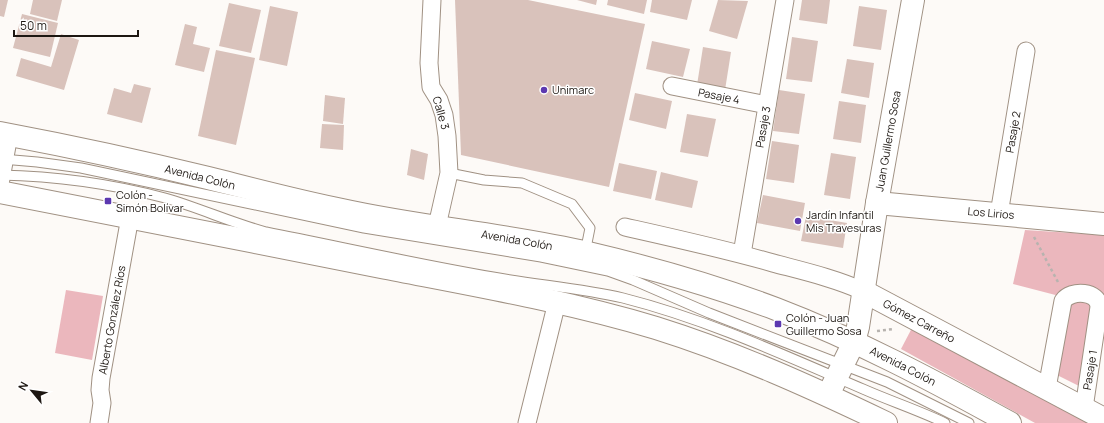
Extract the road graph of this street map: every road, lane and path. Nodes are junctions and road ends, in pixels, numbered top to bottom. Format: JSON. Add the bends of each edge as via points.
{"nodes":[{"id":1,"x":432,"y":0,"type":"edge"},
{"id":2,"x":785,"y":0,"type":"edge"},
{"id":3,"x":913,"y":0,"type":"edge"},
{"id":4,"x":1026,"y":51,"type":"dead end"},
{"id":5,"x":672,"y":86,"type":"dead end"},
{"id":6,"x":767,"y":105,"type":"junction"},
{"id":7,"x":5,"y":134,"type":"edge"},
{"id":8,"x":449,"y":173,"type":"junction"},
{"id":9,"x":1,"y":174,"type":"edge"},
{"id":10,"x":877,"y":203,"type":"junction"},
{"id":11,"x":999,"y":214,"type":"junction"},
{"id":12,"x":1023,"y":216,"type":"junction"},
{"id":13,"x":130,"y":218,"type":"junction"},
{"id":14,"x":1104,"y":224,"type":"edge"},
{"id":15,"x":437,"y":226,"type":"junction"},
{"id":16,"x":624,"y":227,"type":"dead end"},
{"id":17,"x":585,"y":252,"type":"junction"},
{"id":18,"x":742,"y":254,"type":"junction"},
{"id":19,"x":863,"y":291,"type":"junction"},
{"id":20,"x":1066,"y":297,"type":"junction"},
{"id":21,"x":556,"y":302,"type":"junction"},
{"id":22,"x":854,"y":342,"type":"junction"},
{"id":23,"x":835,"y":379,"type":"junction"},
{"id":24,"x":1047,"y":388,"type":"junction"},
{"id":25,"x":1084,"y":408,"type":"junction"},
{"id":26,"x":1104,"y":419,"type":"edge"},
{"id":27,"x":99,"y":423,"type":"edge"},
{"id":28,"x":527,"y":423,"type":"edge"},
{"id":29,"x":886,"y":423,"type":"edge"},
{"id":30,"x":945,"y":423,"type":"edge"},
{"id":31,"x":969,"y":423,"type":"edge"},
{"id":32,"x":1010,"y":423,"type":"edge"}],
"edges":[{"from":1,"to":8,"type":"street","name":"Calle 3","via":[[429,63],[431,86],[444,115]]},
{"from":2,"to":6,"type":"street","name":"Pasaje 3"},
{"from":3,"to":10,"type":"main road","name":"Juan Guillermo Sosa"},
{"from":4,"to":11,"type":"street","name":"Pasaje 2"},
{"from":5,"to":6,"type":"street","name":"Pasaje 4"},
{"from":6,"to":18,"type":"street","name":"Pasaje 3"},
{"from":7,"to":9,"type":"street"},
{"from":7,"to":15,"type":"main road","name":"Avenida Colón","via":[[185,172],[343,211]]},
{"from":8,"to":15,"type":"street","name":"Calle 3"},
{"from":8,"to":17,"type":"lane","via":[[484,180],[522,183],[572,204],[590,228]]},
{"from":9,"to":13,"type":"main road"},
{"from":9,"to":23,"type":"lane","via":[[55,178],[124,189],[166,199],[266,232],[492,277],[623,298],[744,338]]},
{"from":9,"to":23,"type":"lane","via":[[37,162],[81,168],[364,228],[541,257],[608,272],[709,313]]},
{"from":10,"to":11,"type":"main road","name":"Los Lirios"},
{"from":10,"to":19,"type":"main road","name":"Juan Guillermo Sosa"},
{"from":11,"to":12,"type":"main road","name":"Los Lirios"},
{"from":12,"to":14,"type":"main road","name":"Los Lirios"},
{"from":12,"to":20,"type":"path"},
{"from":13,"to":21,"type":"main road"},
{"from":13,"to":27,"type":"street","name":"Alberto González Ríos","via":[[101,378],[102,403]]},
{"from":15,"to":17,"type":"main road","name":"Avenida Colón"},
{"from":16,"to":18,"type":"street","name":"Gómez Carreño"},
{"from":17,"to":22,"type":"main road","name":"Avenida Colón","via":[[657,270],[738,295]]},
{"from":18,"to":19,"type":"street","name":"Gómez Carreño","via":[[837,280]]},
{"from":19,"to":22,"type":"main road","name":"Juan Guillermo Sosa"},
{"from":19,"to":24,"type":"main road","name":"Gómez Carreño"},
{"from":20,"to":24,"type":"street","via":[[1061,305]]},
{"from":20,"to":25,"type":"street","name":"Pasaje 1","via":[[1073,293],[1083,294],[1096,298],[1099,304]]},
{"from":21,"to":23,"type":"main road","via":[[606,314],[701,343],[785,376]]},
{"from":21,"to":28,"type":"street"},
{"from":22,"to":23,"type":"main road","name":"Juan Guillermo Sosa"},
{"from":22,"to":32,"type":"main road","name":"Avenida Colón"},
{"from":23,"to":29,"type":"main road"},
{"from":23,"to":30,"type":"lane"},
{"from":23,"to":31,"type":"lane","via":[[886,382]]},
{"from":24,"to":25,"type":"main road","name":"Gómez Carreño"},
{"from":25,"to":26,"type":"main road","name":"Gómez Carreño"}]}
